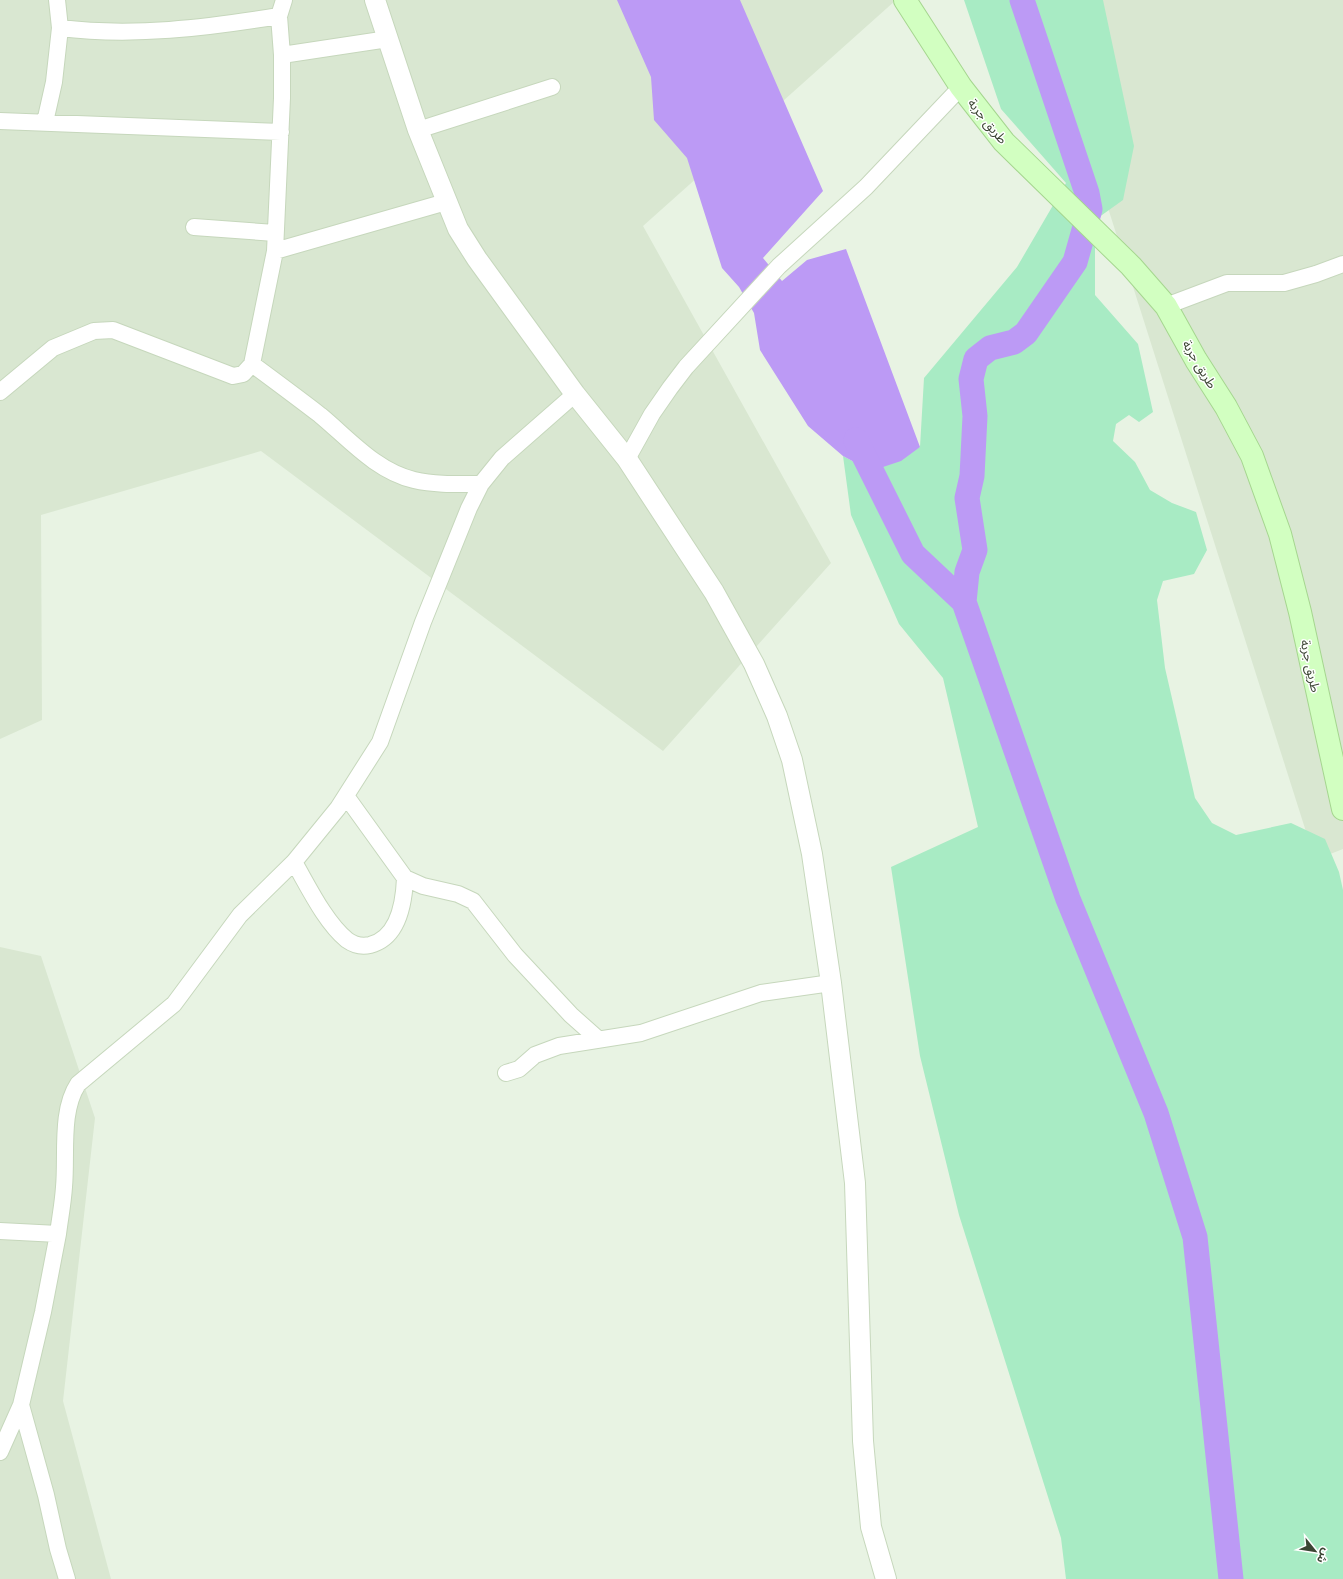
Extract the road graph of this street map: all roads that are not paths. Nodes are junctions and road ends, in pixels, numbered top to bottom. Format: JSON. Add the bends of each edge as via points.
{"nodes":[{"id":1,"x":57,"y":0,"type":"edge"},
{"id":2,"x":284,"y":0,"type":"edge"},
{"id":3,"x":375,"y":0,"type":"edge"},
{"id":4,"x":905,"y":0,"type":"edge"},
{"id":5,"x":279,"y":16,"type":"junction"},
{"id":6,"x":60,"y":28,"type":"junction"},
{"id":7,"x":388,"y":39,"type":"junction"},
{"id":8,"x":282,"y":55,"type":"junction"},
{"id":9,"x":552,"y":87,"type":"dead end"},
{"id":10,"x":961,"y":87,"type":"junction"},
{"id":11,"x":0,"y":120,"type":"edge"},
{"id":12,"x":45,"y":122,"type":"junction"},
{"id":13,"x":418,"y":130,"type":"junction"},
{"id":14,"x":281,"y":132,"type":"junction"},
{"id":15,"x":446,"y":202,"type":"junction"},
{"id":16,"x":194,"y":228,"type":"dead end"},
{"id":17,"x":276,"y":233,"type":"junction"},
{"id":18,"x":275,"y":251,"type":"junction"},
{"id":19,"x":1343,"y":264,"type":"edge"},
{"id":20,"x":1166,"y":306,"type":"junction"},
{"id":21,"x":252,"y":364,"type":"junction"},
{"id":22,"x":0,"y":392,"type":"edge"},
{"id":23,"x":576,"y":394,"type":"junction"},
{"id":24,"x":627,"y":459,"type":"junction"},
{"id":25,"x":481,"y":484,"type":"junction"},
{"id":26,"x":346,"y":796,"type":"junction"},
{"id":27,"x":1343,"y":809,"type":"edge"},
{"id":28,"x":294,"y":862,"type":"junction"},
{"id":29,"x":405,"y":878,"type":"junction"},
{"id":30,"x":831,"y":983,"type":"junction"},
{"id":31,"x":598,"y":1040,"type":"junction"},
{"id":32,"x":506,"y":1073,"type":"dead end"},
{"id":33,"x":0,"y":1231,"type":"edge"},
{"id":34,"x":58,"y":1234,"type":"junction"},
{"id":35,"x":21,"y":1405,"type":"junction"},
{"id":36,"x":0,"y":1452,"type":"edge"},
{"id":37,"x":67,"y":1579,"type":"edge"},
{"id":38,"x":886,"y":1579,"type":"edge"}],
"edges":[{"from":1,"to":6,"type":"street"},
{"from":2,"to":5,"type":"street"},
{"from":3,"to":7,"type":"street"},
{"from":4,"to":10,"type":"main road","name":"طريق جربة"},
{"from":5,"to":6,"type":"street","via":[[169,30],[90,31]]},
{"from":5,"to":8,"type":"street"},
{"from":6,"to":12,"type":"street","via":[[54,82]]},
{"from":7,"to":8,"type":"street"},
{"from":7,"to":13,"type":"street"},
{"from":8,"to":14,"type":"street"},
{"from":9,"to":13,"type":"street"},
{"from":10,"to":20,"type":"main road","name":"طريق جربة","via":[[1004,142],[1097,233]]},
{"from":10,"to":24,"type":"street","via":[[866,187],[779,266],[742,305],[670,388]]},
{"from":11,"to":12,"type":"street"},
{"from":12,"to":14,"type":"street"},
{"from":13,"to":15,"type":"street"},
{"from":14,"to":17,"type":"street"},
{"from":15,"to":18,"type":"street"},
{"from":15,"to":23,"type":"street","via":[[458,229],[477,259]]},
{"from":16,"to":17,"type":"street"},
{"from":17,"to":18,"type":"street"},
{"from":18,"to":21,"type":"street"},
{"from":19,"to":20,"type":"street","via":[[1284,283],[1227,283]]},
{"from":20,"to":27,"type":"main road","name":"طريق جربة","via":[[1226,407],[1252,456],[1269,500],[1300,612]]},
{"from":21,"to":22,"type":"street","via":[[243,374],[234,376],[113,330],[94,331],[53,348]]},
{"from":21,"to":25,"type":"street","via":[[320,415],[361,452],[403,476],[436,483]]},
{"from":23,"to":24,"type":"street"},
{"from":23,"to":25,"type":"street","via":[[502,458]]},
{"from":24,"to":30,"type":"street","via":[[714,592],[754,664],[777,716],[802,797]]},
{"from":25,"to":26,"type":"street","via":[[423,622],[380,742]]},
{"from":26,"to":28,"type":"street"},
{"from":26,"to":29,"type":"street"},
{"from":28,"to":29,"type":"street","via":[[313,896],[335,927],[356,946],[374,944],[389,934],[405,896]]},
{"from":28,"to":34,"type":"street","via":[[240,915],[174,1004],[78,1084],[71,1094],[66,1116],[64,1188]]},
{"from":29,"to":31,"type":"street","via":[[473,901],[515,954],[571,1015]]},
{"from":30,"to":31,"type":"street","via":[[761,993],[663,1027]]},
{"from":30,"to":38,"type":"street","via":[[855,1183],[863,1449],[871,1527]]},
{"from":31,"to":32,"type":"street","via":[[559,1046],[535,1055],[519,1069]]},
{"from":33,"to":34,"type":"street"},
{"from":34,"to":35,"type":"street"},
{"from":35,"to":36,"type":"street"},
{"from":35,"to":37,"type":"street"}]}
